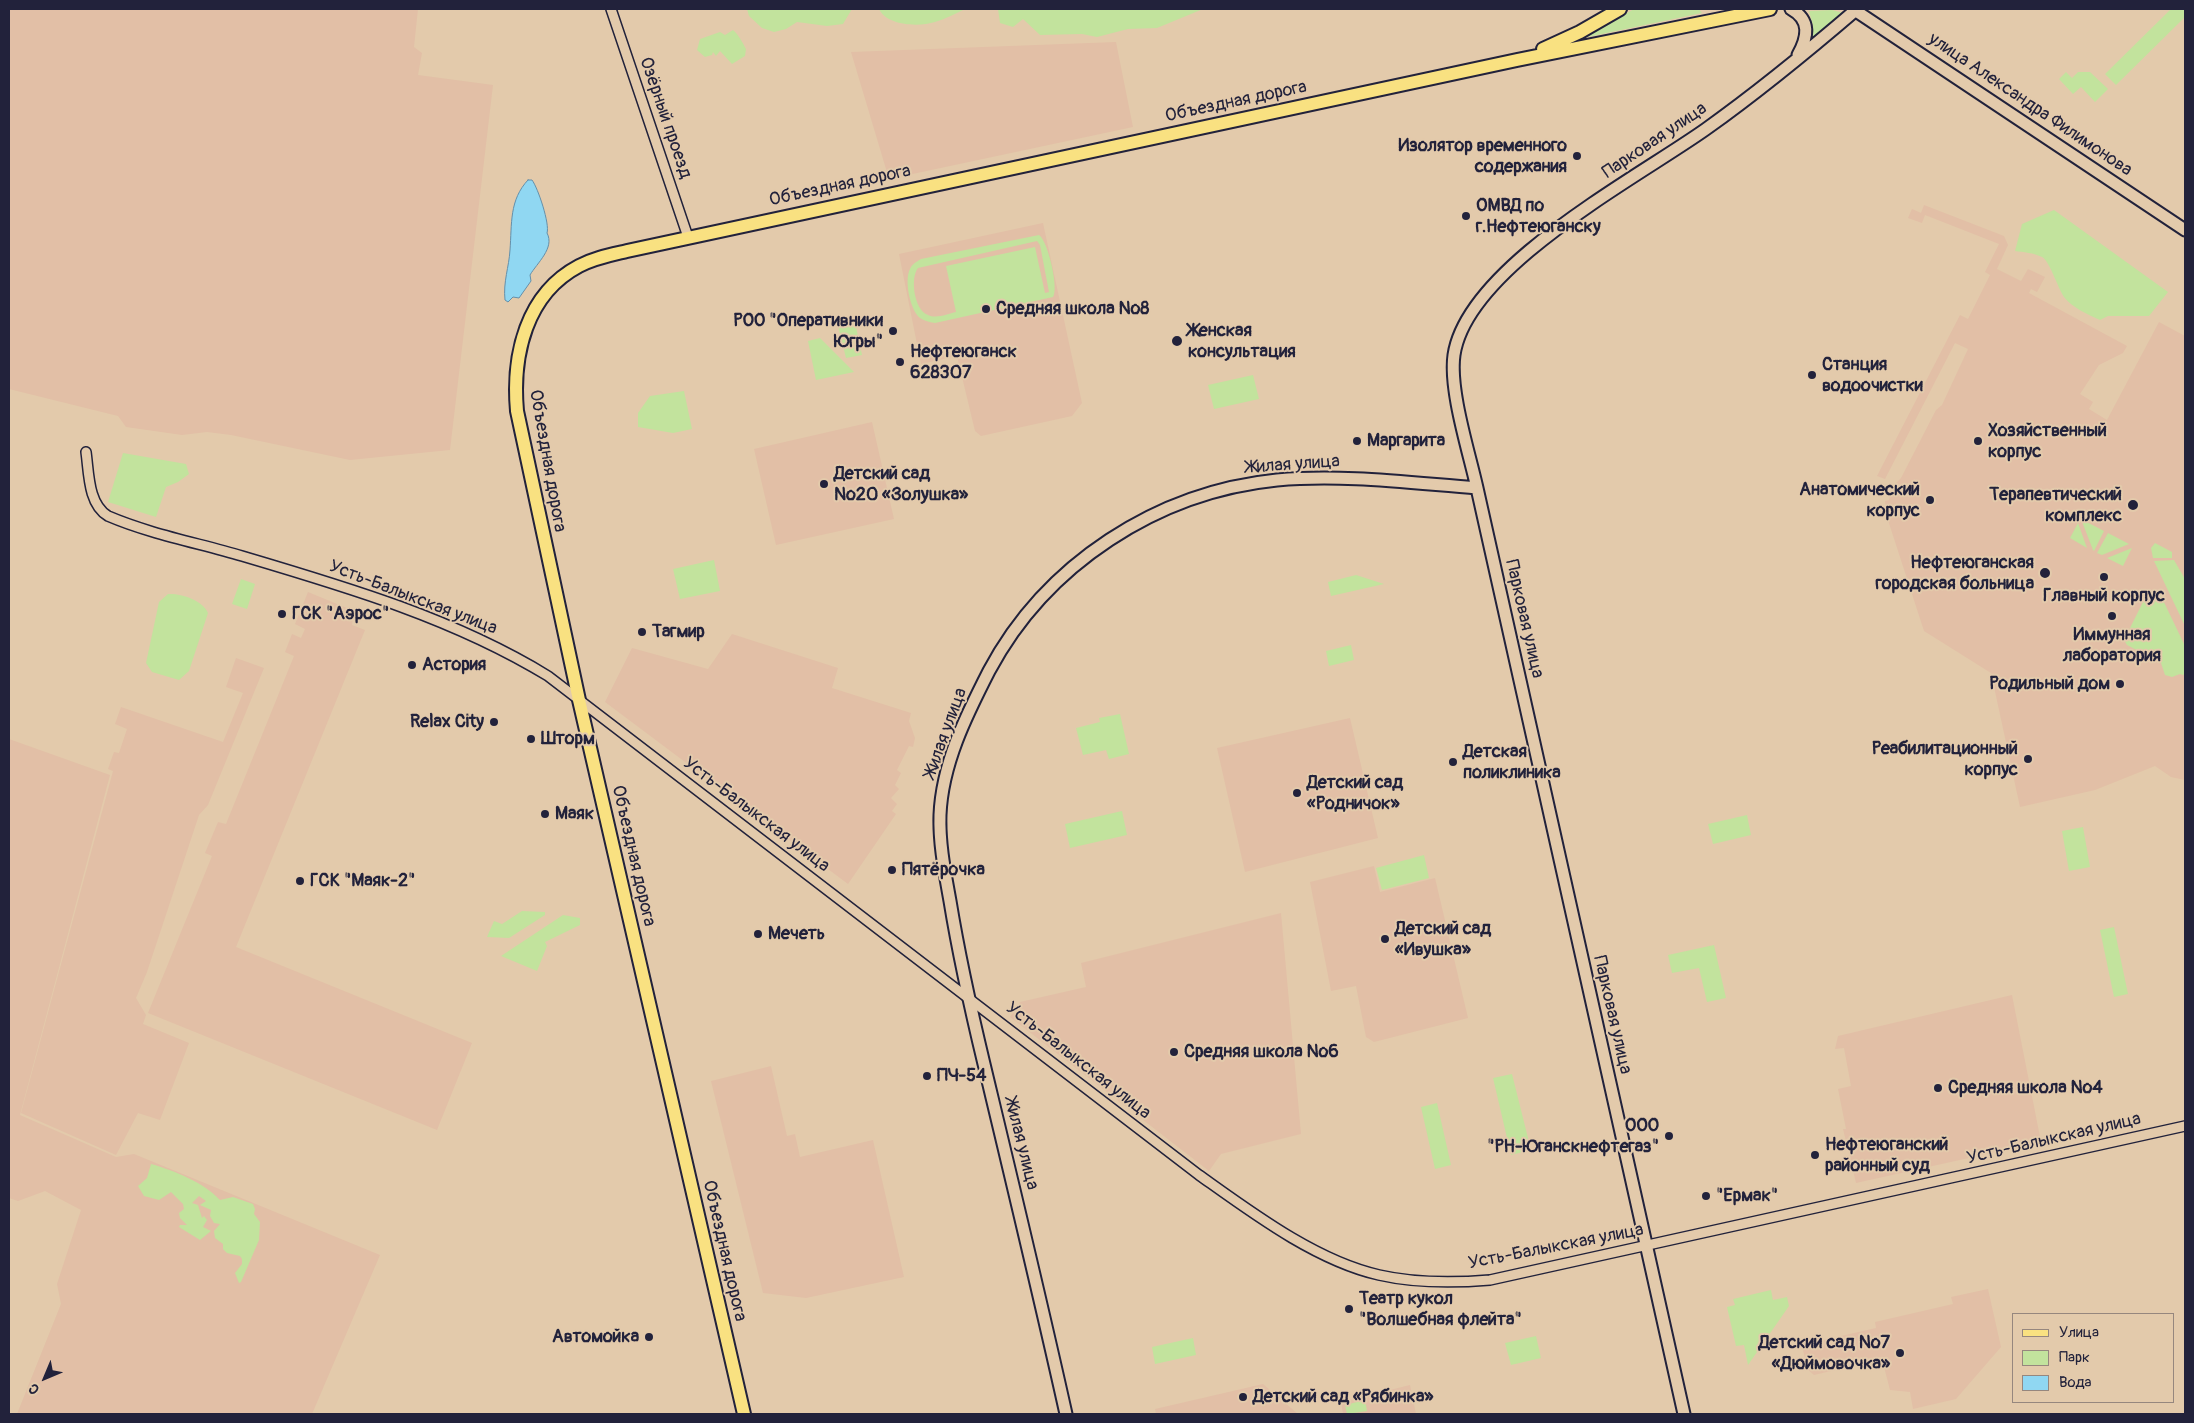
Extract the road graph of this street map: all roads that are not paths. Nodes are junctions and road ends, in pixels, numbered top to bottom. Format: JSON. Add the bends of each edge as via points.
{"nodes":[{"id":1,"x":611,"y":9,"type":"edge"},
{"id":2,"x":1620,"y":9,"type":"edge"},
{"id":3,"x":1714,"y":9,"type":"edge"},
{"id":4,"x":1770,"y":9,"type":"edge"},
{"id":5,"x":1791,"y":9,"type":"edge"},
{"id":6,"x":1855,"y":9,"type":"edge"},
{"id":7,"x":1734,"y":15,"type":"junction"},
{"id":8,"x":1796,"y":59,"type":"junction"},
{"id":9,"x":1518,"y":60,"type":"junction"},
{"id":10,"x":2185,"y":230,"type":"edge"},
{"id":11,"x":688,"y":237,"type":"junction"},
{"id":12,"x":86,"y":452,"type":"dead end"},
{"id":13,"x":1477,"y":488,"type":"junction"},
{"id":14,"x":579,"y":700,"type":"junction"},
{"id":15,"x":968,"y":996,"type":"junction"},
{"id":16,"x":2185,"y":1126,"type":"edge"},
{"id":17,"x":1646,"y":1247,"type":"junction"},
{"id":18,"x":744,"y":1414,"type":"edge"},
{"id":19,"x":1066,"y":1414,"type":"edge"},
{"id":20,"x":1684,"y":1414,"type":"edge"}],
"edges":[{"from":1,"to":11,"type":"street","name":"Озёрный проезд"},
{"from":2,"to":9,"type":"main road","via":[[1580,32]]},
{"from":3,"to":7,"type":"main road"},
{"from":4,"to":7,"type":"main road"},
{"from":5,"to":8,"type":"main road","via":[[1799,14],[1806,26],[1803,45]]},
{"from":6,"to":8,"type":"main road","name":"Парковая улица"},
{"from":6,"to":10,"type":"main road","name":"улица Александра Филимонова"},
{"from":7,"to":9,"type":"main road"},
{"from":8,"to":13,"type":"main road","name":"Парковая улица","via":[[1706,129],[1557,230],[1512,267],[1478,304],[1459,338],[1453,370]]},
{"from":9,"to":11,"type":"main road","name":"Объездная дорога"},
{"from":11,"to":14,"type":"main road","name":"Объездная дорога","via":[[596,258],[570,271],[550,288],[539,303],[530,317],[520,348],[516,373],[517,411]]},
{"from":12,"to":14,"type":"street","name":"Усть-Балыкская улица","via":[[94,499],[97,507],[108,516],[308,576],[434,620],[491,643],[548,676]]},
{"from":13,"to":15,"type":"main road","name":"Жилая улица","via":[[1327,478],[1280,480],[1228,489],[1173,506],[1115,535],[1045,593],[1022,620],[995,661],[964,726],[945,778],[940,814],[942,849]]},
{"from":13,"to":17,"type":"main road","name":"Парковая улица"},
{"from":14,"to":15,"type":"street","name":"Усть-Балыкская улица"},
{"from":14,"to":18,"type":"main road","name":"Объездная дорога"},
{"from":15,"to":17,"type":"street","name":"Усть-Балыкская улица","via":[[1221,1190],[1305,1244],[1364,1270],[1403,1279],[1474,1282]]},
{"from":15,"to":19,"type":"main road","name":"Жилая улица"},
{"from":16,"to":17,"type":"street","name":"Усть-Балыкская улица"},
{"from":17,"to":20,"type":"main road","name":"Парковая улица"}]}
